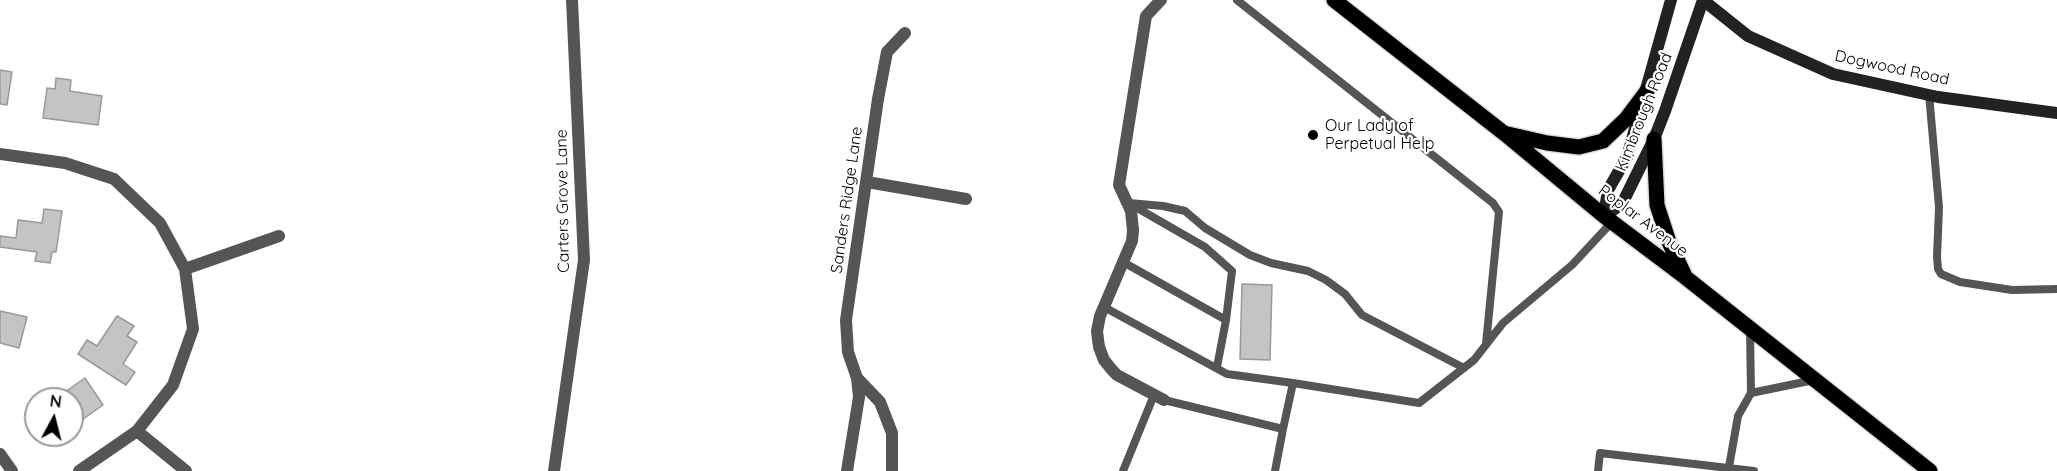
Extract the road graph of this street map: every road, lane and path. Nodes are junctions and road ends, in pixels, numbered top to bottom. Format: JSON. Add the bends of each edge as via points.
{"nodes":[{"id":1,"x":572,"y":0,"type":"edge"},
{"id":2,"x":1161,"y":0,"type":"edge"},
{"id":3,"x":1236,"y":0,"type":"edge"},
{"id":4,"x":1334,"y":0,"type":"edge"},
{"id":5,"x":1671,"y":0,"type":"edge"},
{"id":6,"x":1703,"y":0,"type":"edge"},
{"id":7,"x":905,"y":33,"type":"dead end"},
{"id":8,"x":1647,"y":92,"type":"junction"},
{"id":9,"x":1929,"y":94,"type":"junction"},
{"id":10,"x":2057,"y":113,"type":"edge"},
{"id":11,"x":1505,"y":134,"type":"junction"},
{"id":12,"x":1654,"y":139,"type":"junction"},
{"id":13,"x":0,"y":154,"type":"edge"},
{"id":14,"x":867,"y":182,"type":"junction"},
{"id":15,"x":966,"y":199,"type":"dead end"},
{"id":16,"x":1129,"y":203,"type":"junction"},
{"id":17,"x":1608,"y":219,"type":"junction"},
{"id":18,"x":279,"y":236,"type":"dead end"},
{"id":19,"x":1123,"y":262,"type":"junction"},
{"id":20,"x":185,"y":269,"type":"junction"},
{"id":21,"x":1685,"y":277,"type":"junction"},
{"id":22,"x":2057,"y":289,"type":"edge"},
{"id":23,"x":1104,"y":307,"type":"junction"},
{"id":24,"x":1226,"y":320,"type":"junction"},
{"id":25,"x":1750,"y":328,"type":"junction"},
{"id":26,"x":1486,"y":344,"type":"junction"},
{"id":27,"x":1217,"y":367,"type":"junction"},
{"id":28,"x":1464,"y":368,"type":"junction"},
{"id":29,"x":857,"y":378,"type":"junction"},
{"id":30,"x":1815,"y":380,"type":"junction"},
{"id":31,"x":1293,"y":383,"type":"junction"},
{"id":32,"x":1751,"y":393,"type":"junction"},
{"id":33,"x":1159,"y":397,"type":"junction"},
{"id":34,"x":1283,"y":429,"type":"junction"},
{"id":35,"x":137,"y":431,"type":"junction"},
{"id":36,"x":0,"y":454,"type":"edge"},
{"id":37,"x":1729,"y":467,"type":"junction"},
{"id":38,"x":12,"y":471,"type":"edge"},
{"id":39,"x":79,"y":471,"type":"edge"},
{"id":40,"x":186,"y":471,"type":"edge"},
{"id":41,"x":554,"y":471,"type":"edge"},
{"id":42,"x":847,"y":471,"type":"edge"},
{"id":43,"x":892,"y":471,"type":"edge"},
{"id":44,"x":1123,"y":471,"type":"edge"},
{"id":45,"x":1275,"y":471,"type":"edge"},
{"id":46,"x":1598,"y":471,"type":"edge"},
{"id":47,"x":1754,"y":471,"type":"edge"},
{"id":48,"x":1930,"y":471,"type":"edge"}],
"edges":[{"from":1,"to":41,"type":"street","name":"Carters Grove Lane","via":[[584,260]]},
{"from":2,"to":16,"type":"street","via":[[1146,16],[1119,185]]},
{"from":3,"to":26,"type":"lane","via":[[1493,203],[1499,212]]},
{"from":4,"to":11,"type":"main road","name":"Poplar Avenue"},
{"from":5,"to":8,"type":"street","name":"Kimbrough Road"},
{"from":6,"to":9,"type":"street","name":"Dogwood Road","via":[[1748,36],[1833,74]]},
{"from":6,"to":12,"type":"street","name":"Kimbrough Road"},
{"from":7,"to":14,"type":"street","name":"Sanders Ridge Lane","via":[[887,52]]},
{"from":8,"to":11,"type":"main road","via":[[1603,141],[1579,147]]},
{"from":8,"to":17,"type":"street","name":"Kimbrough Road","via":[[1627,157],[1608,190]]},
{"from":9,"to":10,"type":"street","name":"Dogwood Road"},
{"from":9,"to":22,"type":"lane","via":[[1941,274],[1960,282],[2012,290]]},
{"from":11,"to":17,"type":"main road","name":"Poplar Avenue"},
{"from":12,"to":17,"type":"street","name":"Kimbrough Road","via":[[1622,204]]},
{"from":12,"to":21,"type":"main road","via":[[1657,205]]},
{"from":13,"to":20,"type":"street","via":[[65,163],[114,179],[160,223]]},
{"from":14,"to":15,"type":"street"},
{"from":14,"to":29,"type":"street","name":"Sanders Ridge Lane","via":[[846,320],[848,352]]},
{"from":16,"to":19,"type":"street","via":[[1132,241]]},
{"from":16,"to":24,"type":"lane","via":[[1205,247],[1232,271]]},
{"from":16,"to":28,"type":"lane","via":[[1185,211],[1250,255],[1308,271],[1345,294],[1362,315]]},
{"from":17,"to":21,"type":"main road","name":"Poplar Avenue"},
{"from":17,"to":26,"type":"lane","via":[[1572,265],[1503,323]]},
{"from":18,"to":20,"type":"street"},
{"from":19,"to":23,"type":"street"},
{"from":19,"to":24,"type":"lane"},
{"from":20,"to":35,"type":"street","via":[[193,329],[173,385]]},
{"from":21,"to":25,"type":"main road","name":"Poplar Avenue"},
{"from":23,"to":27,"type":"lane"},
{"from":23,"to":33,"type":"street","via":[[1097,331],[1104,360],[1118,375]]},
{"from":24,"to":27,"type":"lane"},
{"from":25,"to":30,"type":"main road","name":"Poplar Avenue"},
{"from":25,"to":32,"type":"lane"},
{"from":26,"to":28,"type":"lane"},
{"from":27,"to":31,"type":"lane","via":[[1227,374]]},
{"from":28,"to":31,"type":"lane","via":[[1419,403]]},
{"from":29,"to":42,"type":"street","name":"Sanders Ridge Lane","via":[[859,397]]},
{"from":29,"to":43,"type":"street","name":"Sanders Ridge Lane","via":[[880,402],[892,433]]},
{"from":30,"to":32,"type":"lane"},
{"from":30,"to":48,"type":"main road","name":"Poplar Avenue"},
{"from":31,"to":34,"type":"lane"},
{"from":32,"to":37,"type":"lane","via":[[1738,416]]},
{"from":33,"to":34,"type":"lane"},
{"from":33,"to":44,"type":"lane"},
{"from":34,"to":45,"type":"lane"},
{"from":35,"to":39,"type":"street"},
{"from":35,"to":40,"type":"street"},
{"from":36,"to":38,"type":"street"},
{"from":37,"to":46,"type":"lane","via":[[1600,453]]},
{"from":37,"to":47,"type":"lane"}]}
